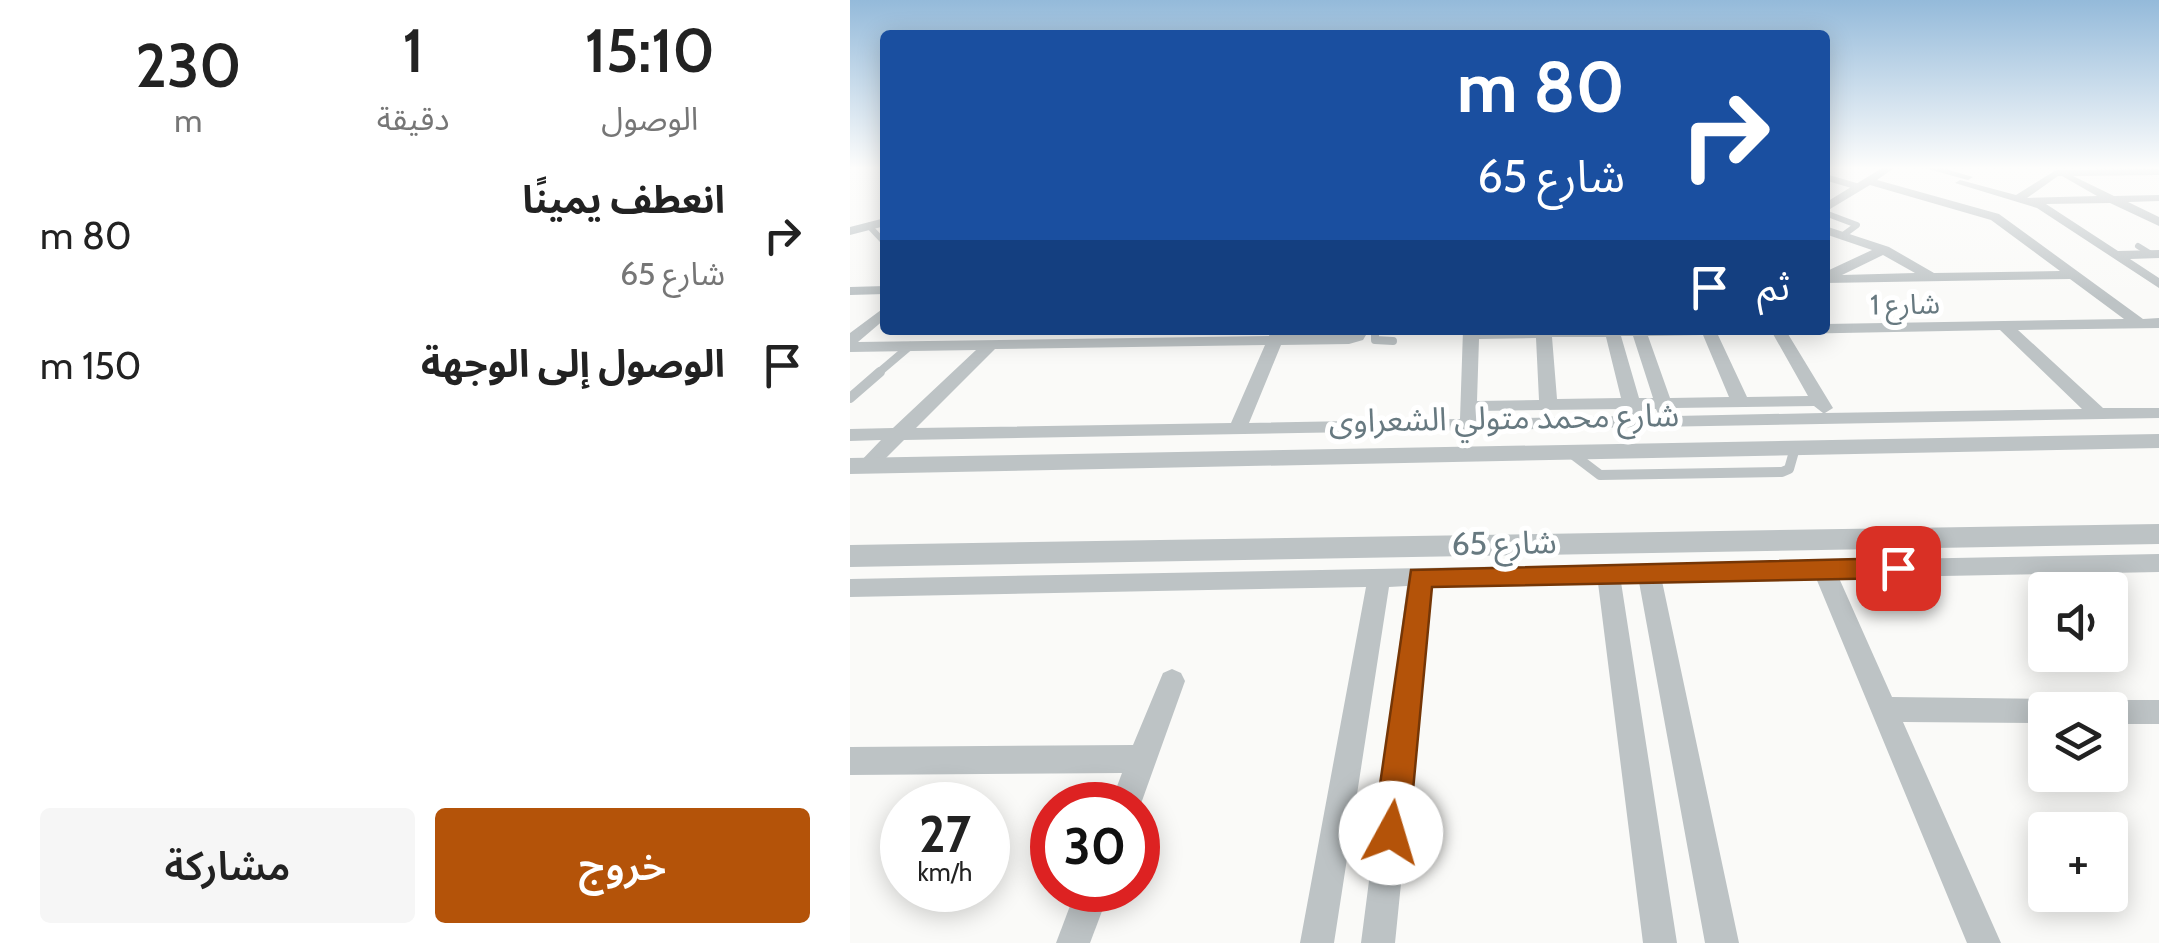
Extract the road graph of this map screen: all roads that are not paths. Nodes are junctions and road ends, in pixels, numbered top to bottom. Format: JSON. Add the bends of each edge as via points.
{"nodes":[{"id":1,"x":1982,"y":212,"type":"edge"},
{"id":2,"x":2017,"y":212,"type":"edge"},
{"id":3,"x":2051,"y":212,"type":"edge"},
{"id":4,"x":1830,"y":213,"type":"edge"},
{"id":5,"x":1985,"y":213,"type":"junction"},
{"id":6,"x":880,"y":223,"type":"edge"},
{"id":7,"x":869,"y":226,"type":"junction"},
{"id":8,"x":850,"y":230,"type":"edge"},
{"id":9,"x":1830,"y":232,"type":"edge"},
{"id":10,"x":1842,"y":236,"type":"junction"},
{"id":11,"x":880,"y":238,"type":"edge"},
{"id":12,"x":2138,"y":246,"type":"dead end"},
{"id":13,"x":1884,"y":250,"type":"junction"},
{"id":14,"x":2155,"y":254,"type":"edge"},
{"id":15,"x":2115,"y":255,"type":"junction"},
{"id":16,"x":2074,"y":274,"type":"junction"},
{"id":17,"x":1830,"y":276,"type":"edge"},
{"id":18,"x":1930,"y":277,"type":"junction"},
{"id":19,"x":1830,"y":278,"type":"edge"},
{"id":20,"x":2159,"y":284,"type":"edge"},
{"id":21,"x":850,"y":290,"type":"edge"},
{"id":22,"x":880,"y":290,"type":"edge"},
{"id":23,"x":880,"y":315,"type":"edge"},
{"id":24,"x":2159,"y":323,"type":"edge"},
{"id":25,"x":2140,"y":324,"type":"junction"},
{"id":26,"x":2006,"y":327,"type":"junction"},
{"id":27,"x":1830,"y":330,"type":"edge"},
{"id":28,"x":932,"y":335,"type":"edge"},
{"id":29,"x":1277,"y":335,"type":"edge"},
{"id":30,"x":1356,"y":335,"type":"edge"},
{"id":31,"x":1374,"y":335,"type":"edge"},
{"id":32,"x":1471,"y":335,"type":"edge"},
{"id":33,"x":1544,"y":335,"type":"edge"},
{"id":34,"x":1603,"y":335,"type":"edge"},
{"id":35,"x":1640,"y":335,"type":"edge"},
{"id":36,"x":1703,"y":335,"type":"edge"},
{"id":37,"x":1781,"y":335,"type":"edge"},
{"id":38,"x":1159,"y":336,"type":"edge"},
{"id":39,"x":1393,"y":341,"type":"dead end"},
{"id":40,"x":850,"y":344,"type":"edge"},
{"id":41,"x":991,"y":344,"type":"junction"},
{"id":42,"x":916,"y":346,"type":"junction"},
{"id":43,"x":850,"y":398,"type":"edge"},
{"id":44,"x":1740,"y":402,"type":"junction"},
{"id":45,"x":1548,"y":405,"type":"junction"},
{"id":46,"x":1825,"y":410,"type":"junction"},
{"id":47,"x":1634,"y":412,"type":"junction"},
{"id":48,"x":1666,"y":412,"type":"junction"},
{"id":49,"x":2159,"y":413,"type":"edge"},
{"id":50,"x":2098,"y":414,"type":"junction"},
{"id":51,"x":1468,"y":415,"type":"junction"},
{"id":52,"x":1238,"y":428,"type":"junction"},
{"id":53,"x":898,"y":435,"type":"junction"},
{"id":54,"x":850,"y":436,"type":"edge"},
{"id":55,"x":2159,"y":441,"type":"edge"},
{"id":56,"x":858,"y":466,"type":"edge"},
{"id":57,"x":2159,"y":534,"type":"edge"},
{"id":58,"x":850,"y":556,"type":"edge"},
{"id":59,"x":2159,"y":563,"type":"edge"},
{"id":60,"x":1824,"y":570,"type":"junction"},
{"id":61,"x":1649,"y":573,"type":"junction"},
{"id":62,"x":1608,"y":574,"type":"junction"},
{"id":63,"x":1420,"y":577,"type":"junction"},
{"id":64,"x":1379,"y":578,"type":"junction"},
{"id":65,"x":850,"y":588,"type":"edge"},
{"id":66,"x":1172,"y":680,"type":"dead end"},
{"id":67,"x":1884,"y":709,"type":"junction"},
{"id":68,"x":2028,"y":711,"type":"edge"},
{"id":69,"x":2128,"y":712,"type":"edge"},
{"id":70,"x":2159,"y":712,"type":"edge"},
{"id":71,"x":1143,"y":759,"type":"junction"},
{"id":72,"x":850,"y":761,"type":"edge"},
{"id":73,"x":1134,"y":782,"type":"edge"},
{"id":74,"x":1085,"y":912,"type":"edge"},
{"id":75,"x":1073,"y":943,"type":"edge"},
{"id":76,"x":1317,"y":943,"type":"edge"},
{"id":77,"x":1378,"y":943,"type":"edge"},
{"id":78,"x":1660,"y":943,"type":"edge"},
{"id":79,"x":1722,"y":943,"type":"edge"},
{"id":80,"x":1984,"y":943,"type":"edge"}],
"edges":[{"from":1,"to":5,"type":"street"},
{"from":2,"to":5,"type":"street"},
{"from":3,"to":15,"type":"street"},
{"from":4,"to":10,"type":"lane","via":[[1857,225]]},
{"from":5,"to":16,"type":"street"},
{"from":6,"to":7,"type":"street"},
{"from":7,"to":8,"type":"street"},
{"from":7,"to":11,"type":"lane"},
{"from":9,"to":10,"type":"street"},
{"from":10,"to":13,"type":"street"},
{"from":12,"to":14,"type":"lane"},
{"from":13,"to":17,"type":"street"},
{"from":13,"to":18,"type":"street"},
{"from":14,"to":15,"type":"street"},
{"from":15,"to":20,"type":"street"},
{"from":16,"to":18,"type":"street"},
{"from":16,"to":25,"type":"street"},
{"from":18,"to":19,"type":"street"},
{"from":21,"to":22,"type":"street"},
{"from":23,"to":40,"type":"street"},
{"from":24,"to":25,"type":"street","name":"شارع 1"},
{"from":25,"to":26,"type":"street","name":"شارع 1"},
{"from":26,"to":27,"type":"street","name":"شارع 1"},
{"from":26,"to":50,"type":"street"},
{"from":28,"to":42,"type":"street"},
{"from":29,"to":30,"type":"street"},
{"from":29,"to":38,"type":"street"},
{"from":29,"to":52,"type":"street"},
{"from":31,"to":39,"type":"lane"},
{"from":32,"to":51,"type":"street"},
{"from":33,"to":45,"type":"street"},
{"from":34,"to":47,"type":"street"},
{"from":35,"to":48,"type":"street"},
{"from":36,"to":44,"type":"street"},
{"from":37,"to":46,"type":"street"},
{"from":38,"to":41,"type":"street"},
{"from":40,"to":42,"type":"street"},
{"from":41,"to":42,"type":"street"},
{"from":41,"to":53,"type":"street"},
{"from":42,"to":43,"type":"lane"},
{"from":44,"to":46,"type":"street"},
{"from":44,"to":48,"type":"street"},
{"from":45,"to":47,"type":"street"},
{"from":45,"to":51,"type":"street"},
{"from":46,"to":48,"type":"street"},
{"from":46,"to":50,"type":"street"},
{"from":47,"to":48,"type":"street"},
{"from":47,"to":51,"type":"street"},
{"from":49,"to":50,"type":"street"},
{"from":51,"to":52,"type":"street"},
{"from":52,"to":53,"type":"street"},
{"from":53,"to":54,"type":"street"},
{"from":53,"to":56,"type":"street"},
{"from":55,"to":56,"type":"street","name":"شارع محمد متولي الشعراوى"},
{"from":57,"to":58,"type":"street"},
{"from":59,"to":60,"type":"street","name":"شارع 65"},
{"from":60,"to":61,"type":"street","name":"شارع 65"},
{"from":60,"to":67,"type":"street"},
{"from":61,"to":62,"type":"street","name":"شارع 65"},
{"from":61,"to":79,"type":"street"},
{"from":62,"to":63,"type":"street","name":"شارع 65"},
{"from":62,"to":78,"type":"street"},
{"from":63,"to":64,"type":"street","name":"شارع 65"},
{"from":63,"to":77,"type":"street"},
{"from":64,"to":65,"type":"street","name":"شارع 65"},
{"from":64,"to":76,"type":"street"},
{"from":66,"to":71,"type":"street"},
{"from":67,"to":68,"type":"street"},
{"from":67,"to":80,"type":"street"},
{"from":69,"to":70,"type":"street"},
{"from":71,"to":72,"type":"street"},
{"from":71,"to":73,"type":"street"},
{"from":74,"to":75,"type":"street"}]}
